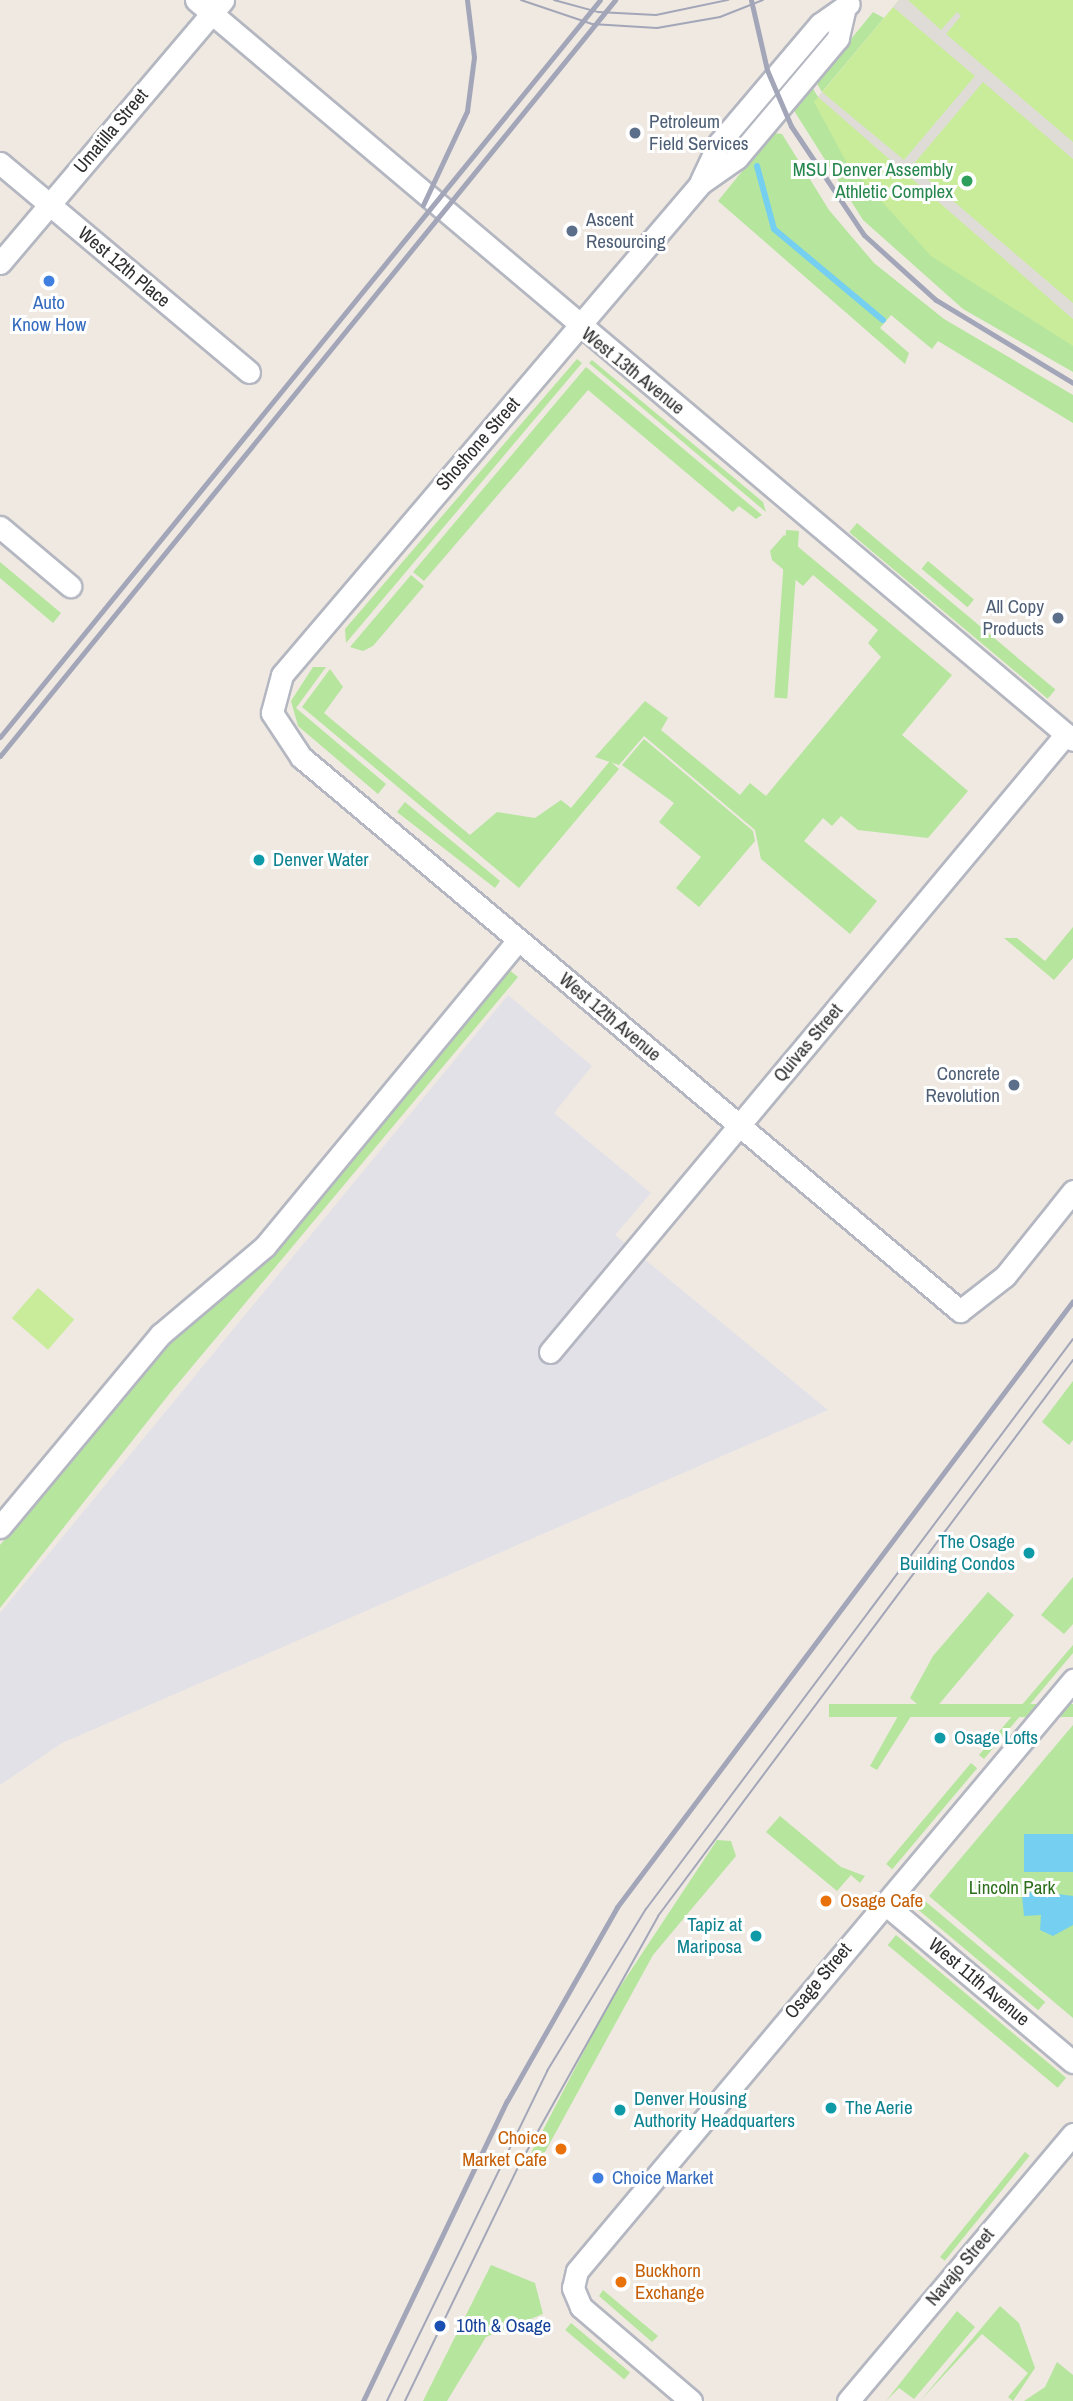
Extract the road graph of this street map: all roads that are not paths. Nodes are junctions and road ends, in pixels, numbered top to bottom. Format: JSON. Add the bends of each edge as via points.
{"nodes":[{"id":1,"x":210,"y":4,"type":"edge"},
{"id":2,"x":848,"y":6,"type":"edge"},
{"id":3,"x":0,"y":163,"type":"edge"},
{"id":4,"x":50,"y":204,"type":"junction"},
{"id":5,"x":0,"y":263,"type":"edge"},
{"id":6,"x":580,"y":327,"type":"junction"},
{"id":7,"x":248,"y":372,"type":"dead end"},
{"id":8,"x":0,"y":527,"type":"edge"},
{"id":9,"x":70,"y":586,"type":"dead end"},
{"id":10,"x":272,"y":713,"type":"joint"},
{"id":11,"x":1070,"y":737,"type":"edge"},
{"id":12,"x":518,"y":940,"type":"junction"},
{"id":13,"x":739,"y":1126,"type":"junction"},
{"id":14,"x":1073,"y":1191,"type":"edge"},
{"id":15,"x":550,"y":1352,"type":"dead end"},
{"id":16,"x":0,"y":1527,"type":"edge"},
{"id":17,"x":1073,"y":1680,"type":"edge"},
{"id":18,"x":884,"y":1903,"type":"junction"},
{"id":19,"x":1073,"y":2062,"type":"edge"},
{"id":20,"x":1073,"y":2134,"type":"edge"},
{"id":21,"x":691,"y":2401,"type":"edge"},
{"id":22,"x":848,"y":2401,"type":"edge"}],
"edges":[{"from":1,"to":4,"type":"street","name":"Umatilla Street"},
{"from":1,"to":6,"type":"street","name":"West 13th Avenue"},
{"from":2,"to":6,"type":"street","name":"Shoshone Street","via":[[838,38],[737,158],[701,183]]},
{"from":3,"to":4,"type":"street","name":"West 12th Place"},
{"from":4,"to":5,"type":"street","name":"Umatilla Street"},
{"from":4,"to":7,"type":"street","name":"West 12th Place"},
{"from":6,"to":10,"type":"street","name":"Shoshone Street","via":[[282,675]]},
{"from":6,"to":11,"type":"street","name":"West 13th Avenue"},
{"from":8,"to":9,"type":"street"},
{"from":10,"to":12,"type":"street","name":"West 12th Avenue","via":[[301,757]]},
{"from":11,"to":13,"type":"street","name":"Quivas Street"},
{"from":12,"to":13,"type":"street","name":"West 12th Avenue"},
{"from":12,"to":16,"type":"street","via":[[265,1246],[161,1334]]},
{"from":13,"to":14,"type":"street","name":"West 12th Avenue","via":[[960,1311],[1005,1276]]},
{"from":13,"to":15,"type":"street","name":"Quivas Street"},
{"from":17,"to":18,"type":"street","name":"Osage Street"},
{"from":18,"to":19,"type":"street","name":"West 11th Avenue"},
{"from":18,"to":21,"type":"street","name":"Osage Street","via":[[583,2262],[573,2288],[589,2315]]},
{"from":20,"to":22,"type":"street","name":"Navajo Street"}]}
